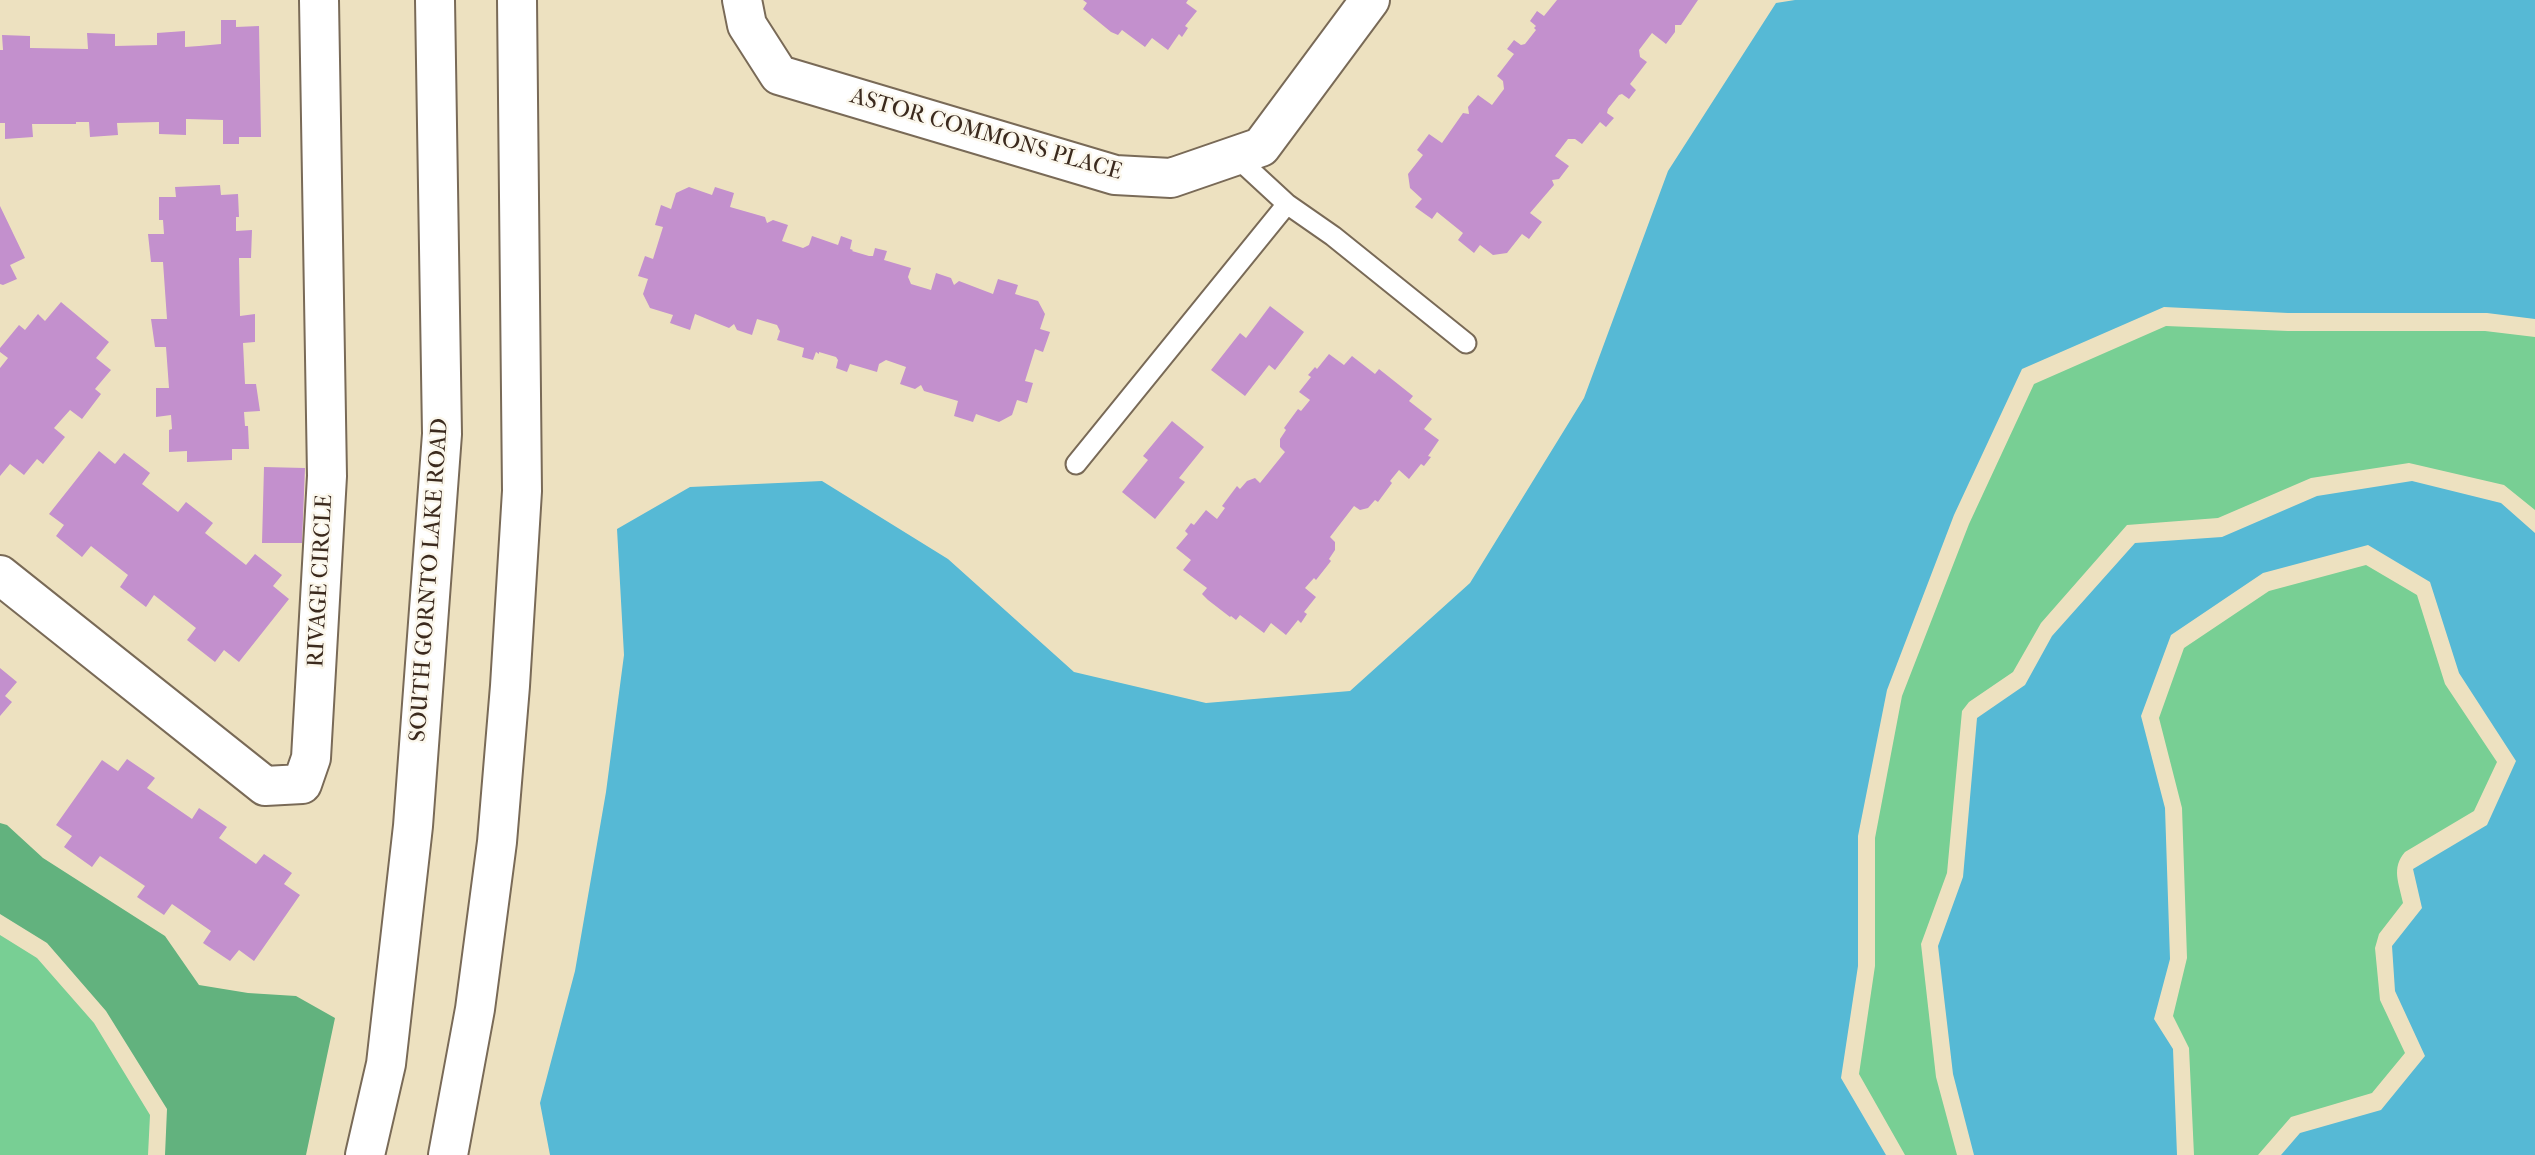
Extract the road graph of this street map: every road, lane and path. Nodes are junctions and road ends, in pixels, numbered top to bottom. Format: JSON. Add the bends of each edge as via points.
{"nodes":[{"id":1,"x":319,"y":0,"type":"edge"},
{"id":2,"x":435,"y":0,"type":"edge"},
{"id":3,"x":516,"y":0,"type":"edge"},
{"id":4,"x":742,"y":0,"type":"edge"},
{"id":5,"x":1370,"y":0,"type":"edge"},
{"id":6,"x":1235,"y":156,"type":"junction"},
{"id":7,"x":1287,"y":204,"type":"junction"},
{"id":8,"x":1466,"y":343,"type":"dead end"},
{"id":9,"x":1076,"y":464,"type":"dead end"},
{"id":10,"x":0,"y":575,"type":"edge"},
{"id":11,"x":365,"y":1155,"type":"edge"},
{"id":12,"x":448,"y":1155,"type":"edge"}],
"edges":[{"from":1,"to":10,"type":"street","name":"RIVAGE CIRCLE","via":[[327,476],[311,758],[302,784],[265,786]]},
{"from":2,"to":11,"type":"street","name":"SOUTH GORNTO LAKE ROAD","via":[[442,434],[413,826],[386,1064]]},
{"from":3,"to":12,"type":"street","via":[[522,491],[496,842],[475,1009]]},
{"from":4,"to":6,"type":"street","name":"ASTOR COMMONS PLACE","via":[[747,25],[779,75],[1115,175],[1171,178]]},
{"from":5,"to":6,"type":"street","name":"ASTOR COMMONS PLACE","via":[[1261,148]]},
{"from":6,"to":7,"type":"lane"},
{"from":7,"to":8,"type":"lane"},
{"from":7,"to":9,"type":"lane"}]}
